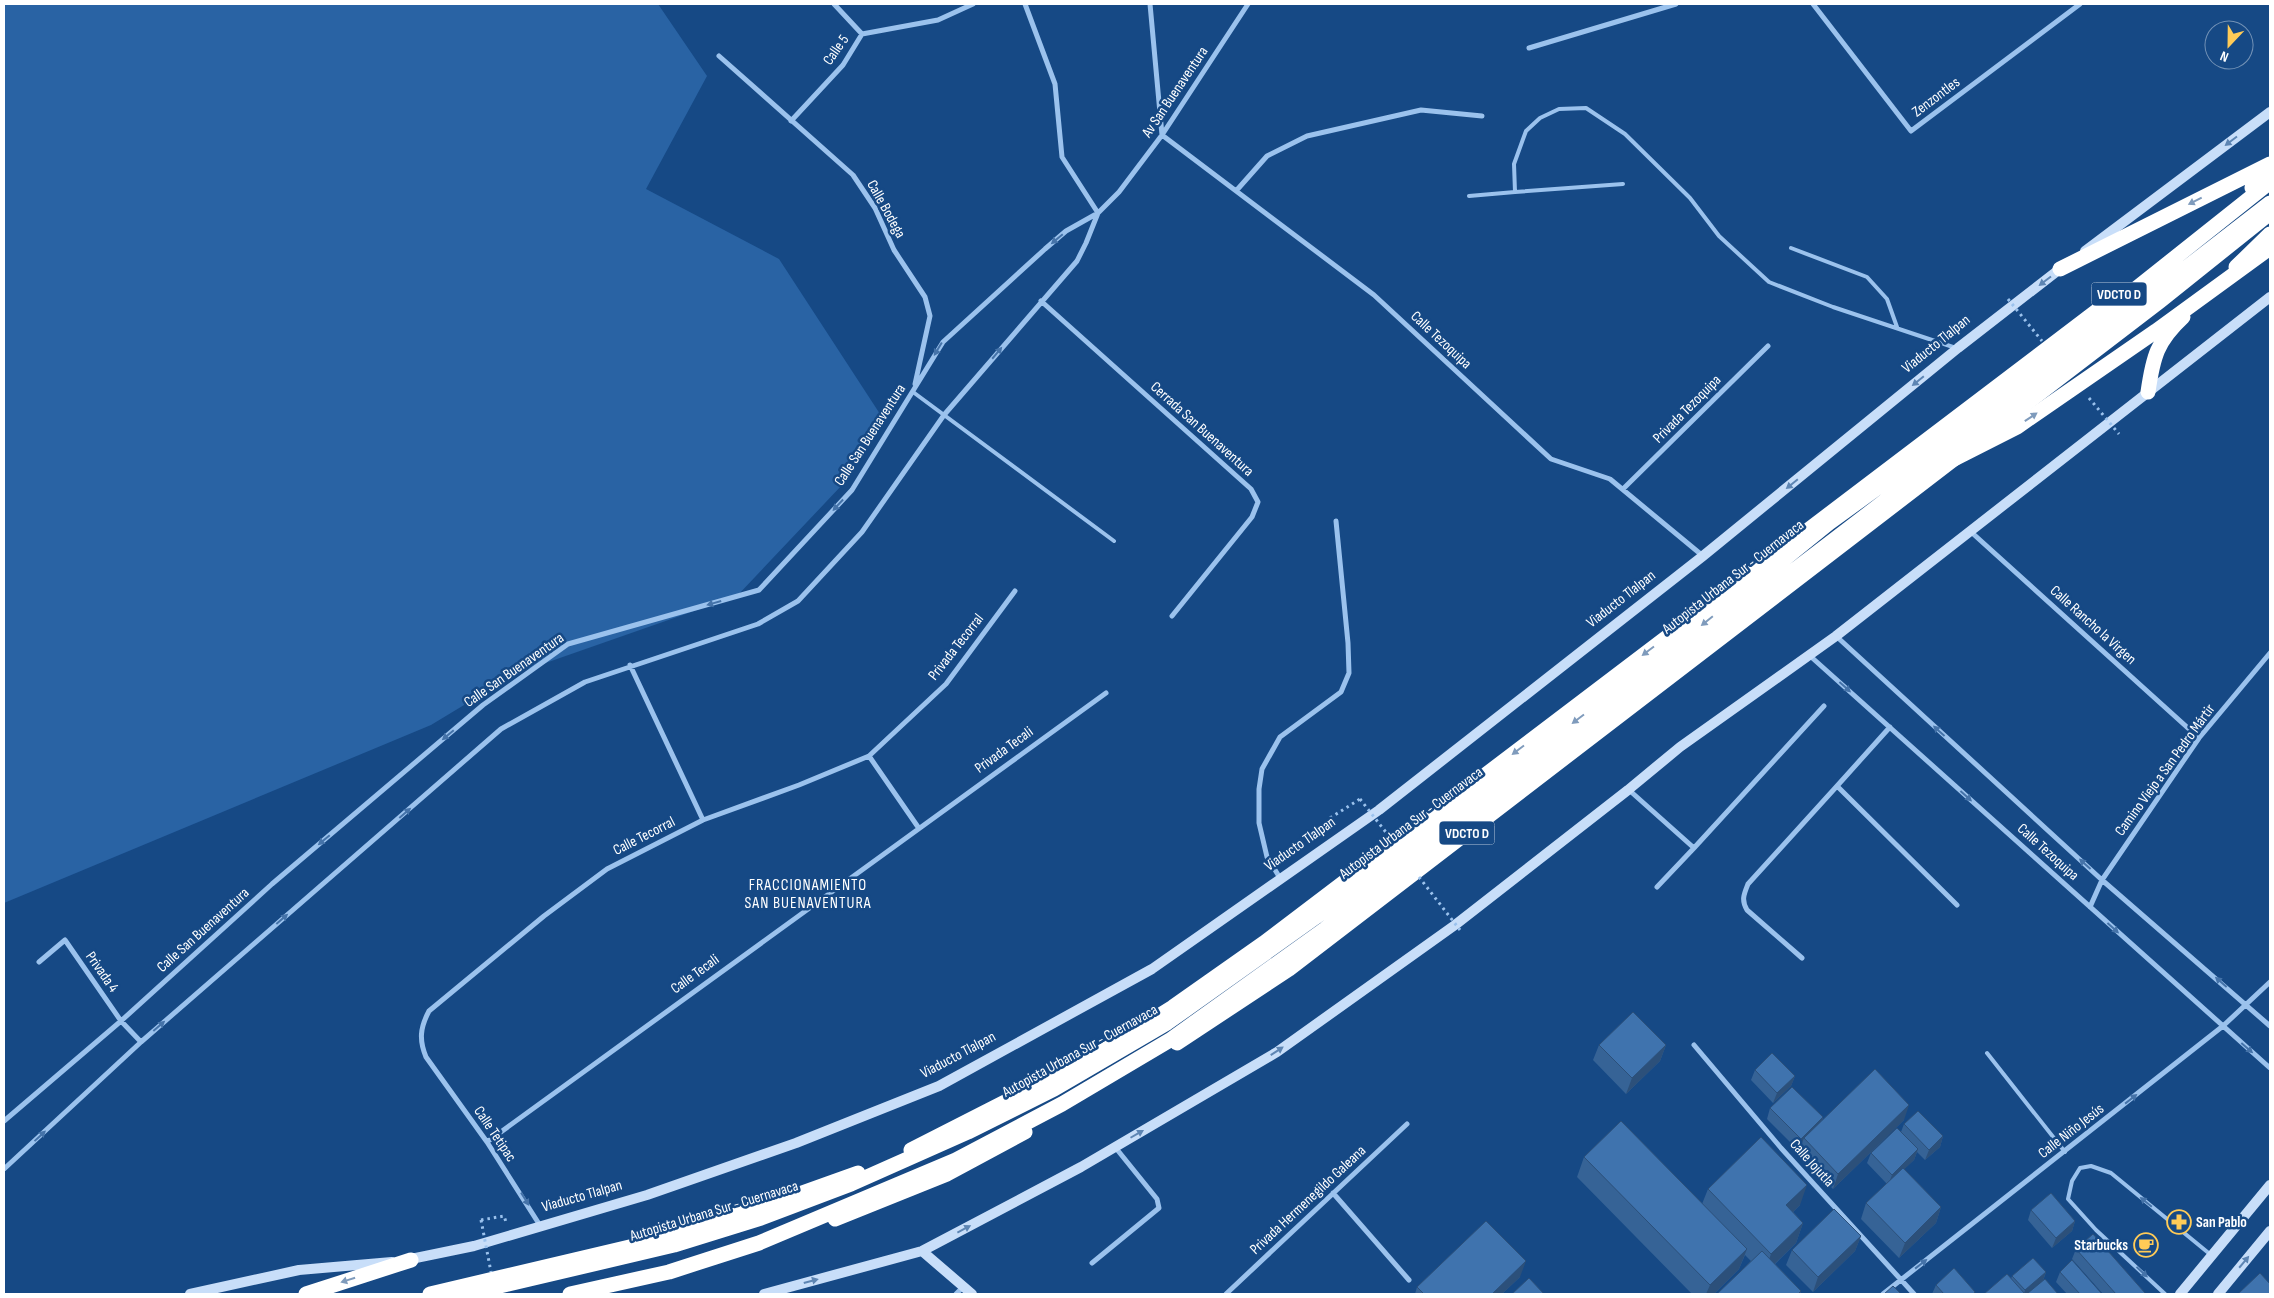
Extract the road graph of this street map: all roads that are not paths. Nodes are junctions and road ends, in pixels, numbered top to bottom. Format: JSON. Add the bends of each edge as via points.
{"nodes":[{"id":1,"x":834,"y":4,"type":"edge"},
{"id":2,"x":973,"y":4,"type":"edge"},
{"id":3,"x":1025,"y":4,"type":"edge"},
{"id":4,"x":1150,"y":4,"type":"edge"},
{"id":5,"x":1248,"y":4,"type":"edge"},
{"id":6,"x":1676,"y":4,"type":"edge"},
{"id":7,"x":1814,"y":4,"type":"edge"},
{"id":8,"x":2080,"y":4,"type":"edge"},
{"id":9,"x":862,"y":34,"type":"junction"},
{"id":10,"x":1529,"y":48,"type":"dead end"},
{"id":11,"x":719,"y":56,"type":"dead end"},
{"id":12,"x":2270,"y":112,"type":"edge"},
{"id":13,"x":1482,"y":116,"type":"dead end"},
{"id":14,"x":791,"y":121,"type":"junction"},
{"id":15,"x":1162,"y":135,"type":"junction"},
{"id":16,"x":2270,"y":164,"type":"edge"},
{"id":17,"x":2270,"y":173,"type":"edge"},
{"id":18,"x":2270,"y":182,"type":"edge"},
{"id":19,"x":1623,"y":184,"type":"dead end"},
{"id":20,"x":1236,"y":191,"type":"junction"},
{"id":21,"x":1119,"y":192,"type":"joint"},
{"id":22,"x":1515,"y":192,"type":"junction"},
{"id":23,"x":1469,"y":196,"type":"dead end"},
{"id":24,"x":2270,"y":203,"type":"edge"},
{"id":25,"x":1098,"y":212,"type":"junction"},
{"id":26,"x":2270,"y":213,"type":"edge"},
{"id":27,"x":2270,"y":234,"type":"edge"},
{"id":28,"x":1791,"y":248,"type":"dead end"},
{"id":29,"x":2270,"y":248,"type":"edge"},
{"id":30,"x":2060,"y":270,"type":"junction"},
{"id":31,"x":2270,"y":297,"type":"edge"},
{"id":32,"x":1041,"y":302,"type":"junction"},
{"id":33,"x":1897,"y":327,"type":"junction"},
{"id":34,"x":1768,"y":346,"type":"dead end"},
{"id":35,"x":1958,"y":348,"type":"junction"},
{"id":36,"x":913,"y":392,"type":"junction"},
{"id":37,"x":2148,"y":392,"type":"junction"},
{"id":38,"x":944,"y":415,"type":"junction"},
{"id":39,"x":1911,"y":481,"type":"junction"},
{"id":40,"x":1623,"y":489,"type":"junction"},
{"id":41,"x":1336,"y":521,"type":"dead end"},
{"id":42,"x":1969,"y":530,"type":"junction"},
{"id":43,"x":1114,"y":541,"type":"dead end"},
{"id":44,"x":1703,"y":556,"type":"junction"},
{"id":45,"x":1015,"y":591,"type":"dead end"},
{"id":46,"x":1172,"y":616,"type":"dead end"},
{"id":47,"x":1836,"y":636,"type":"junction"},
{"id":48,"x":2270,"y":653,"type":"edge"},
{"id":49,"x":1809,"y":655,"type":"junction"},
{"id":50,"x":630,"y":665,"type":"junction"},
{"id":51,"x":1106,"y":692,"type":"dead end"},
{"id":52,"x":1824,"y":706,"type":"dead end"},
{"id":53,"x":1890,"y":727,"type":"junction"},
{"id":54,"x":2199,"y":738,"type":"junction"},
{"id":55,"x":869,"y":756,"type":"junction"},
{"id":56,"x":1837,"y":786,"type":"junction"},
{"id":57,"x":1628,"y":790,"type":"junction"},
{"id":58,"x":704,"y":820,"type":"junction"},
{"id":59,"x":918,"y":827,"type":"junction"},
{"id":60,"x":1694,"y":848,"type":"junction"},
{"id":61,"x":1280,"y":878,"type":"junction"},
{"id":62,"x":2102,"y":880,"type":"junction"},
{"id":63,"x":1657,"y":887,"type":"dead end"},
{"id":64,"x":1957,"y":905,"type":"dead end"},
{"id":65,"x":2090,"y":907,"type":"junction"},
{"id":66,"x":1802,"y":958,"type":"dead end"},
{"id":67,"x":39,"y":962,"type":"dead end"},
{"id":68,"x":2270,"y":982,"type":"edge"},
{"id":69,"x":2247,"y":1004,"type":"junction"},
{"id":70,"x":121,"y":1021,"type":"junction"},
{"id":71,"x":2223,"y":1026,"type":"junction"},
{"id":72,"x":2270,"y":1026,"type":"edge"},
{"id":73,"x":141,"y":1042,"type":"junction"},
{"id":74,"x":1694,"y":1045,"type":"dead end"},
{"id":75,"x":1987,"y":1053,"type":"dead end"},
{"id":76,"x":426,"y":1057,"type":"joint"},
{"id":77,"x":2270,"y":1068,"type":"edge"},
{"id":78,"x":4,"y":1121,"type":"edge"},
{"id":79,"x":1407,"y":1124,"type":"dead end"},
{"id":80,"x":486,"y":1142,"type":"junction"},
{"id":81,"x":1115,"y":1147,"type":"junction"},
{"id":82,"x":2065,"y":1152,"type":"junction"},
{"id":83,"x":4,"y":1169,"type":"edge"},
{"id":84,"x":2270,"y":1185,"type":"edge"},
{"id":85,"x":1333,"y":1193,"type":"junction"},
{"id":86,"x":541,"y":1226,"type":"junction"},
{"id":87,"x":2270,"y":1231,"type":"edge"},
{"id":88,"x":922,"y":1251,"type":"junction"},
{"id":89,"x":2211,"y":1255,"type":"junction"},
{"id":90,"x":411,"y":1260,"type":"junction"},
{"id":91,"x":1092,"y":1262,"type":"dead end"},
{"id":92,"x":1409,"y":1280,"type":"dead end"},
{"id":93,"x":1901,"y":1280,"type":"junction"},
{"id":94,"x":960,"y":1291,"type":"edge"},
{"id":95,"x":190,"y":1294,"type":"edge"},
{"id":96,"x":306,"y":1294,"type":"edge"},
{"id":97,"x":430,"y":1294,"type":"edge"},
{"id":98,"x":466,"y":1294,"type":"edge"},
{"id":99,"x":570,"y":1294,"type":"edge"},
{"id":100,"x":575,"y":1294,"type":"edge"},
{"id":101,"x":764,"y":1294,"type":"edge"},
{"id":102,"x":972,"y":1294,"type":"edge"},
{"id":103,"x":1226,"y":1294,"type":"edge"},
{"id":104,"x":1883,"y":1294,"type":"edge"},
{"id":105,"x":1914,"y":1294,"type":"edge"},
{"id":106,"x":2165,"y":1294,"type":"edge"},
{"id":107,"x":2180,"y":1294,"type":"edge"},
{"id":108,"x":2218,"y":1294,"type":"edge"}],
"edges":[{"from":1,"to":9,"type":"street"},
{"from":2,"to":9,"type":"street","name":"Calle 5","via":[[938,20]]},
{"from":3,"to":25,"type":"street","via":[[1055,84],[1062,157]]},
{"from":4,"to":15,"type":"street"},
{"from":5,"to":15,"type":"street","name":"Av San Buenaventura"},
{"from":6,"to":10,"type":"street"},
{"from":7,"to":8,"type":"street","name":"Zenzontles","via":[[1911,131]]},
{"from":9,"to":14,"type":"street","name":"Calle 5","via":[[843,65]]},
{"from":11,"to":14,"type":"street","name":"Calle Bodega"},
{"from":12,"to":30,"type":"main road","name":"Viaducto Tlalpan","one_way":true},
{"from":13,"to":20,"type":"street","via":[[1421,110],[1307,136],[1267,156]]},
{"from":14,"to":36,"type":"street","name":"Calle Bodega","via":[[853,175],[875,208],[894,250],[925,297],[930,316],[928,334]]},
{"from":15,"to":20,"type":"street","name":"Calle Tezoquipa"},
{"from":15,"to":21,"type":"street","name":"Av San Buenaventura"},
{"from":16,"to":30,"type":"highway","one_way":true},
{"from":17,"to":97,"type":"highway","number":"VDCTO D","one_way":true,"via":[[2143,276],[1264,943],[1096,1056],[921,1146],[847,1178],[638,1246]]},
{"from":18,"to":98,"type":"highway","name":"Autopista Urbana Sur - Cuernavaca","one_way":true,"bridge":true,"via":[[1976,416],[1829,523],[1700,627],[1320,914],[1167,1023],[1054,1089],[851,1184],[761,1218],[674,1245]]},
{"from":19,"to":22,"type":"lane"},
{"from":20,"to":40,"type":"street","name":"Calle Tezoquipa","via":[[1374,296],[1551,459],[1610,479]]},
{"from":21,"to":25,"type":"street","name":"Calle San Buenaventura"},
{"from":22,"to":23,"type":"lane"},
{"from":22,"to":33,"type":"lane","via":[[1514,164],[1526,131],[1540,118],[1559,109],[1586,108],[1625,134],[1690,198],[1719,236],[1769,282]]},
{"from":24,"to":39,"type":"highway","name":"Autopista Urbana Sur - Cuernavaca","bridge":true},
{"from":25,"to":32,"type":"street","name":"Calle San Buenaventura","via":[[1077,261]]},
{"from":25,"to":36,"type":"street","name":"Calle San Buenaventura","one_way":true,"via":[[1066,231],[942,342]]},
{"from":26,"to":100,"type":"highway","number":"VDCTO D","via":[[2160,301],[1297,962],[1173,1046],[1055,1116],[946,1174],[761,1247]]},
{"from":27,"to":37,"type":"highway","via":[[2170,329],[2158,346],[2152,363]]},
{"from":28,"to":33,"type":"lane","via":[[1867,277],[1887,299]]},
{"from":39,"to":29,"type":"highway","one_way":true,"bridge":true,"via":[[2017,427]]},
{"from":30,"to":35,"type":"main road","name":"Viaducto Tlalpan","one_way":true},
{"from":31,"to":37,"type":"main road"},
{"from":38,"to":32,"type":"street","name":"Calle San Buenaventura","one_way":true},
{"from":32,"to":46,"type":"street","name":"Cerrada San Buenaventura","via":[[1250,489],[1258,502],[1252,517]]},
{"from":33,"to":35,"type":"lane"},
{"from":34,"to":40,"type":"street","name":"Privada Tezoquipa"},
{"from":35,"to":44,"type":"main road","name":"Viaducto Tlalpan","one_way":true},
{"from":36,"to":38,"type":"lane"},
{"from":36,"to":70,"type":"street","name":"Calle San Buenaventura","one_way":true,"via":[[852,490],[759,590],[568,644],[476,711],[272,884]]},
{"from":37,"to":42,"type":"main road"},
{"from":38,"to":43,"type":"lane"},
{"from":38,"to":50,"type":"street","name":"Calle San Buenaventura","via":[[862,532],[798,600],[758,624]]},
{"from":39,"to":99,"type":"highway","name":"Autopista Urbana Sur - Cuernavaca","bridge":true,"via":[[1326,929],[1170,1040],[1062,1104],[956,1160],[759,1243],[669,1272]]},
{"from":40,"to":44,"type":"street","name":"Calle Tezoquipa"},
{"from":41,"to":61,"type":"street","via":[[1349,673],[1341,692],[1280,737],[1262,769],[1259,823],[1267,857]]},
{"from":42,"to":47,"type":"main road"},
{"from":42,"to":54,"type":"street","name":"Calle Rancho la Virgen"},
{"from":44,"to":61,"type":"main road","name":"Viaducto Tlalpan","via":[[1379,810]]},
{"from":45,"to":55,"type":"street","name":"Privada Tecorral","via":[[946,684]]},
{"from":47,"to":49,"type":"main road"},
{"from":62,"to":47,"type":"street","name":"Calle Tezoquipa","one_way":true},
{"from":48,"to":54,"type":"street","name":"Camino Viejo a San Pedro Mártir"},
{"from":49,"to":53,"type":"street","name":"Calle Tezoquipa","one_way":true},
{"from":49,"to":57,"type":"main road","via":[[1680,747]]},
{"from":50,"to":58,"type":"street"},
{"from":73,"to":50,"type":"street","name":"Calle San Buenaventura","one_way":true,"via":[[501,729],[585,682]]},
{"from":51,"to":59,"type":"street","name":"Privada Tecali"},
{"from":52,"to":60,"type":"street"},
{"from":53,"to":56,"type":"street"},
{"from":53,"to":65,"type":"street","name":"Calle Tezoquipa","one_way":true},
{"from":54,"to":62,"type":"street","name":"Camino Viejo a San Pedro Mártir"},
{"from":55,"to":58,"type":"street","name":"Calle Tecorral"},
{"from":55,"to":59,"type":"street"},
{"from":56,"to":64,"type":"street"},
{"from":56,"to":66,"type":"street","via":[[1748,884],[1744,894],[1747,910]]},
{"from":57,"to":60,"type":"street"},
{"from":81,"to":57,"type":"main road","one_way":true,"via":[[1278,1052],[1455,924]]},
{"from":58,"to":76,"type":"street","name":"Calle Tecorral","via":[[607,869],[544,916],[429,1011],[422,1024],[420,1044]]},
{"from":59,"to":80,"type":"street","name":"Calle Tecali"},
{"from":60,"to":63,"type":"street"},
{"from":61,"to":86,"type":"main road","name":"Viaducto Tlalpan","via":[[1152,968],[939,1086],[796,1143],[647,1196]]},
{"from":62,"to":65,"type":"street","name":"Camino Viejo a San Pedro Mártir"},
{"from":69,"to":62,"type":"street","name":"Calle Tezoquipa","one_way":true},
{"from":65,"to":71,"type":"street","name":"Calle Tezoquipa","one_way":true},
{"from":67,"to":70,"type":"street","name":"Privada 4","via":[[64,940]]},
{"from":68,"to":69,"type":"street","name":"Calle Niño Jesús"},
{"from":69,"to":71,"type":"street","name":"Calle Niño Jesús"},
{"from":69,"to":72,"type":"street","name":"Calle Tezoquipa"},
{"from":70,"to":73,"type":"street","name":"Privada 4"},
{"from":70,"to":78,"type":"street","name":"Calle San Buenaventura"},
{"from":71,"to":77,"type":"street","name":"Calle Tezoquipa","one_way":true},
{"from":82,"to":71,"type":"street","name":"Calle Niño Jesús","one_way":true},
{"from":83,"to":73,"type":"street","name":"Calle San Buenaventura","one_way":true},
{"from":74,"to":93,"type":"street","name":"Calle Jojutla","via":[[1781,1148]]},
{"from":75,"to":82,"type":"lane"},
{"from":76,"to":80,"type":"street","name":"Calle Tetipac"},
{"from":79,"to":85,"type":"street","name":"Privada Hermenegildo Galeana"},
{"from":80,"to":86,"type":"street","name":"Calle Tetipac","one_way":true},
{"from":88,"to":81,"type":"main road","one_way":true},
{"from":81,"to":91,"type":"street","via":[[1157,1199],[1159,1208]]},
{"from":93,"to":82,"type":"street","name":"Calle Niño Jesús","one_way":true},
{"from":84,"to":89,"type":"main road"},
{"from":85,"to":92,"type":"street"},
{"from":85,"to":103,"type":"street","name":"Privada Hermenegildo Galeana"},
{"from":86,"to":90,"type":"main road","name":"Viaducto Tlalpan"},
{"from":108,"to":87,"type":"main road","one_way":true},
{"from":88,"to":94,"type":"main road"},
{"from":101,"to":88,"type":"main road","one_way":true},
{"from":89,"to":106,"type":"lane","one_way":true,"via":[[2111,1173],[2091,1166],[2080,1168],[2072,1181],[2068,1199],[2096,1230]]},
{"from":89,"to":107,"type":"main road"},
{"from":90,"to":95,"type":"main road","name":"Viaducto Tlalpan","via":[[299,1270]]},
{"from":90,"to":96,"type":"highway","one_way":true},
{"from":93,"to":104,"type":"street","name":"Calle Niño Jesús"},
{"from":93,"to":105,"type":"street","name":"Calle Jojutla"},
{"from":94,"to":102,"type":"main road"}]}
